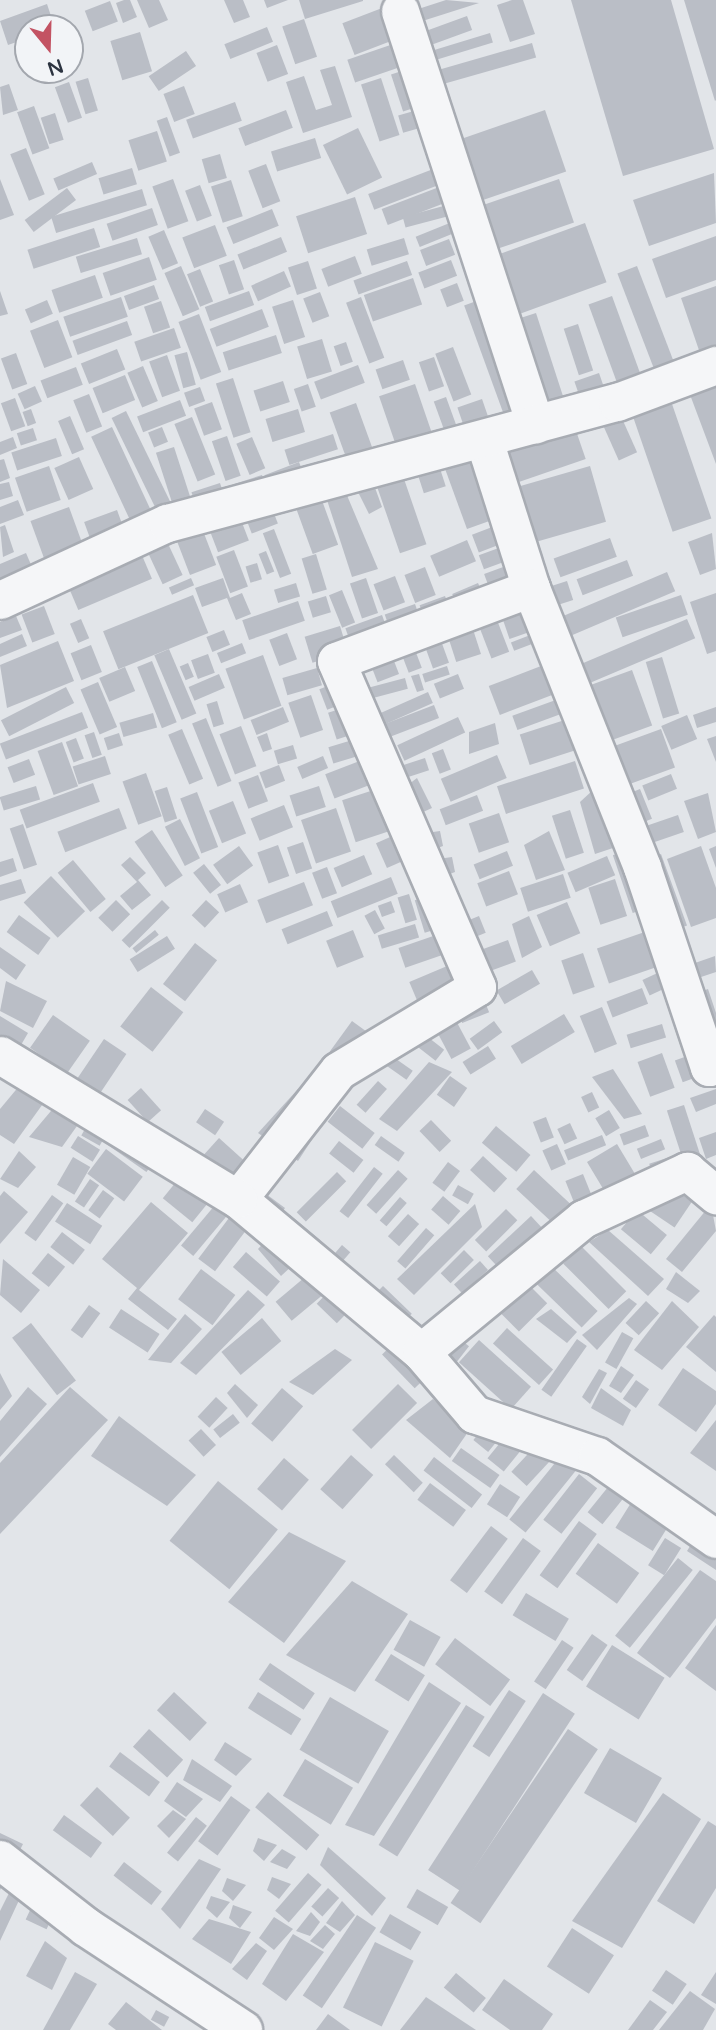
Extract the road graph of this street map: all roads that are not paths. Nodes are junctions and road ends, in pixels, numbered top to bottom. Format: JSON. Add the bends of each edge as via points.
{"nodes":[{"id":1,"x":401,"y":11,"type":"dead end"},
{"id":2,"x":716,"y":365,"type":"edge"},
{"id":3,"x":535,"y":424,"type":"junction"},
{"id":4,"x":484,"y":440,"type":"junction"},
{"id":5,"x":531,"y":588,"type":"junction"},
{"id":6,"x":0,"y":600,"type":"edge"},
{"id":7,"x":0,"y":1055,"type":"edge"},
{"id":8,"x":716,"y":1062,"type":"edge"},
{"id":9,"x":716,"y":1195,"type":"edge"},
{"id":10,"x":238,"y":1199,"type":"junction"},
{"id":11,"x":421,"y":1352,"type":"junction"},
{"id":12,"x":716,"y":1539,"type":"edge"},
{"id":13,"x":0,"y":1860,"type":"edge"},
{"id":14,"x":243,"y":2030,"type":"edge"}],
"edges":[{"from":1,"to":3,"type":"street"},
{"from":2,"to":3,"type":"street"},
{"from":3,"to":4,"type":"street"},
{"from":4,"to":5,"type":"street"},
{"from":4,"to":6,"type":"street","via":[[167,523]]},
{"from":5,"to":8,"type":"street","via":[[642,867],[709,1066]]},
{"from":5,"to":10,"type":"street","via":[[336,661],[477,987],[338,1071]]},
{"from":7,"to":10,"type":"street"},
{"from":9,"to":11,"type":"street","via":[[687,1171],[583,1219]]},
{"from":10,"to":11,"type":"street"},
{"from":11,"to":12,"type":"street","via":[[474,1414],[597,1456]]},
{"from":13,"to":14,"type":"street","via":[[86,1927]]}]}
